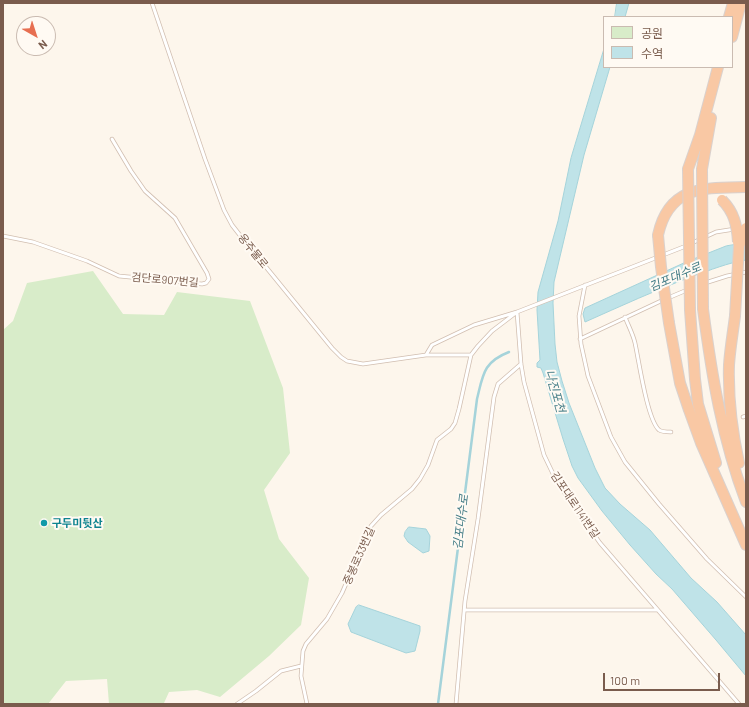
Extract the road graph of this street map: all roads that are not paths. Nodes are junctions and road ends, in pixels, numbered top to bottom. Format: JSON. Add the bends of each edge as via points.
{"nodes":[{"id":1,"x":152,"y":3,"type":"edge"},
{"id":2,"x":733,"y":3,"type":"edge"},
{"id":3,"x":741,"y":3,"type":"edge"},
{"id":4,"x":729,"y":16,"type":"edge"},
{"id":5,"x":733,"y":33,"type":"edge"},
{"id":6,"x":718,"y":68,"type":"edge"},
{"id":7,"x":724,"y":68,"type":"edge"},
{"id":8,"x":112,"y":139,"type":"dead end"},
{"id":9,"x":746,"y":187,"type":"edge"},
{"id":10,"x":694,"y":191,"type":"junction"},
{"id":11,"x":746,"y":228,"type":"edge"},
{"id":12,"x":3,"y":236,"type":"edge"},
{"id":13,"x":738,"y":246,"type":"junction"},
{"id":14,"x":746,"y":272,"type":"edge"},
{"id":15,"x":585,"y":285,"type":"junction"},
{"id":16,"x":517,"y":312,"type":"junction"},
{"id":17,"x":625,"y":317,"type":"junction"},
{"id":18,"x":580,"y":339,"type":"junction"},
{"id":19,"x":426,"y":355,"type":"junction"},
{"id":20,"x":471,"y":355,"type":"junction"},
{"id":21,"x":521,"y":364,"type":"junction"},
{"id":22,"x":671,"y":432,"type":"dead end"},
{"id":23,"x":726,"y":499,"type":"junction"},
{"id":24,"x":746,"y":501,"type":"edge"},
{"id":25,"x":746,"y":545,"type":"edge"},
{"id":26,"x":746,"y":597,"type":"edge"},
{"id":27,"x":464,"y":610,"type":"junction"},
{"id":28,"x":657,"y":610,"type":"junction"},
{"id":29,"x":301,"y":666,"type":"junction"},
{"id":30,"x":237,"y":704,"type":"edge"},
{"id":31,"x":306,"y":704,"type":"edge"},
{"id":32,"x":456,"y":704,"type":"edge"},
{"id":33,"x":739,"y":704,"type":"edge"}],
"edges":[{"from":1,"to":19,"type":"lane","name":"옹주물로","via":[[202,153],[232,225],[341,357],[363,364]]},
{"from":2,"to":4,"type":"highway"},
{"from":3,"to":5,"type":"highway"},
{"from":6,"to":23,"type":"highway","bridge":true,"via":[[688,169],[690,310],[698,404]]},
{"from":7,"to":24,"type":"highway","bridge":true,"via":[[702,170],[703,309],[710,367],[721,422],[734,470]]},
{"from":8,"to":12,"type":"lane","name":"검단로907번길","via":[[145,191],[175,218],[207,273],[209,279],[206,283],[119,276],[87,261],[33,242]]},
{"from":9,"to":10,"type":"highway"},
{"from":10,"to":13,"type":"highway","bridge":true,"via":[[716,195],[728,206],[734,216]]},
{"from":10,"to":23,"type":"highway","bridge":true,"via":[[666,211],[658,235],[661,267],[680,383],[701,443]]},
{"from":11,"to":13,"type":"highway","bridge":true},
{"from":11,"to":15,"type":"lane","via":[[716,232],[658,258]]},
{"from":13,"to":24,"type":"highway","bridge":true,"via":[[730,396],[734,439]]},
{"from":14,"to":17,"type":"lane","via":[[703,284]]},
{"from":15,"to":16,"type":"lane"},
{"from":15,"to":18,"type":"lane","via":[[579,316]]},
{"from":16,"to":19,"type":"lane","via":[[474,325],[432,345]]},
{"from":16,"to":20,"type":"lane","via":[[492,331]]},
{"from":16,"to":21,"type":"lane","name":"김포대로1141번길"},
{"from":17,"to":18,"type":"lane"},
{"from":17,"to":22,"type":"lane","via":[[635,343],[654,422],[659,430]]},
{"from":18,"to":26,"type":"lane","via":[[588,376],[598,405],[611,438],[625,462],[698,549]]},
{"from":19,"to":20,"type":"lane","name":"옹주물로"},
{"from":20,"to":29,"type":"lane","name":"중봉로33번길","via":[[455,423],[437,440],[420,480],[371,526],[342,593],[327,619],[302,651]]},
{"from":21,"to":27,"type":"lane","via":[[498,384],[494,397]]},
{"from":21,"to":28,"type":"lane","name":"김포대로1141번길","via":[[544,456],[556,480],[591,531]]},
{"from":23,"to":25,"type":"highway"},
{"from":27,"to":28,"type":"lane"},
{"from":27,"to":32,"type":"lane"},
{"from":28,"to":33,"type":"lane","name":"김포대로1141번길"},
{"from":29,"to":30,"type":"lane","via":[[281,671]]},
{"from":29,"to":31,"type":"lane","name":"중봉로33번길"}]}
